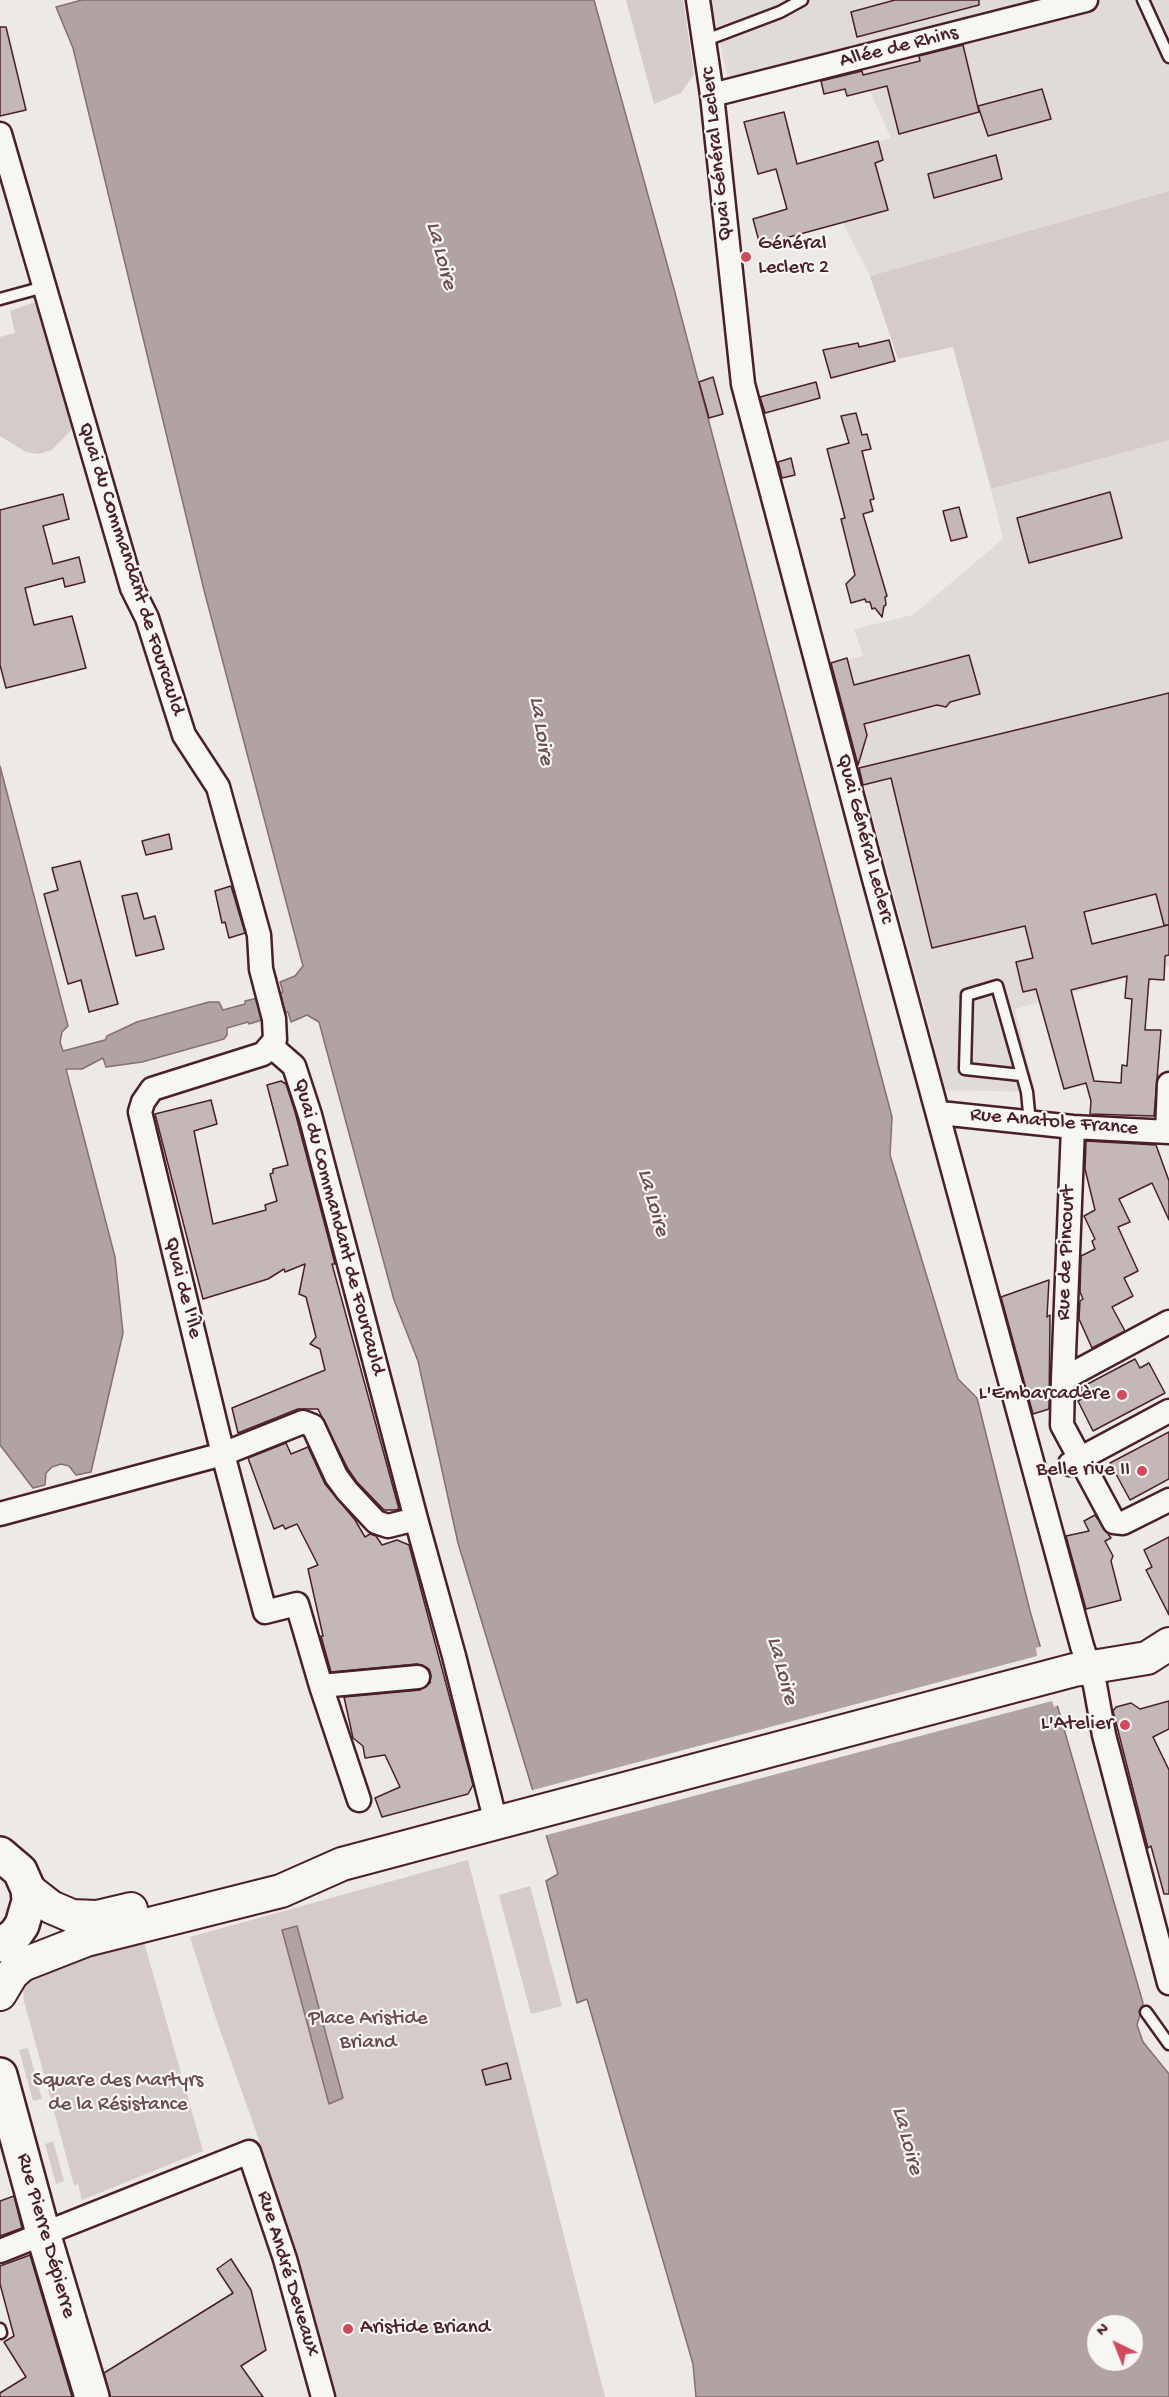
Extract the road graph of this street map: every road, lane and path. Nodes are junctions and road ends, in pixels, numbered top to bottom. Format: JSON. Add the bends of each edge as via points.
{"nodes":[{"id":1,"x":698,"y":0,"type":"edge"},
{"id":2,"x":802,"y":0,"type":"edge"},
{"id":3,"x":1086,"y":0,"type":"edge"},
{"id":4,"x":1143,"y":0,"type":"edge"},
{"id":5,"x":706,"y":39,"type":"junction"},
{"id":6,"x":1169,"y":57,"type":"edge"},
{"id":7,"x":712,"y":95,"type":"junction"},
{"id":8,"x":0,"y":134,"type":"edge"},
{"id":9,"x":44,"y":287,"type":"junction"},
{"id":10,"x":0,"y":299,"type":"edge"},
{"id":11,"x":271,"y":1046,"type":"junction"},
{"id":12,"x":1021,"y":1075,"type":"junction"},
{"id":13,"x":1169,"y":1084,"type":"edge"},
{"id":14,"x":940,"y":1113,"type":"junction"},
{"id":15,"x":1030,"y":1123,"type":"junction"},
{"id":16,"x":1073,"y":1127,"type":"junction"},
{"id":17,"x":1168,"y":1132,"type":"edge"},
{"id":18,"x":1169,"y":1322,"type":"edge"},
{"id":19,"x":1063,"y":1379,"type":"junction"},
{"id":20,"x":1169,"y":1411,"type":"edge"},
{"id":21,"x":223,"y":1454,"type":"junction"},
{"id":22,"x":1075,"y":1462,"type":"junction"},
{"id":23,"x":1169,"y":1500,"type":"edge"},
{"id":24,"x":0,"y":1514,"type":"edge"},
{"id":25,"x":416,"y":1519,"type":"junction"},
{"id":26,"x":1162,"y":1657,"type":"edge"},
{"id":27,"x":1081,"y":1669,"type":"junction"},
{"id":28,"x":418,"y":1677,"type":"dead end"},
{"id":29,"x":321,"y":1686,"type":"junction"},
{"id":30,"x":360,"y":1800,"type":"dead end"},
{"id":31,"x":496,"y":1823,"type":"junction"},
{"id":32,"x":2,"y":1853,"type":"edge"},
{"id":33,"x":28,"y":1889,"type":"junction"},
{"id":34,"x":145,"y":1916,"type":"junction"},
{"id":35,"x":7,"y":1940,"type":"edge"},
{"id":36,"x":86,"y":1940,"type":"junction"},
{"id":37,"x":1169,"y":1983,"type":"edge"},
{"id":38,"x":0,"y":1994,"type":"edge"},
{"id":39,"x":1146,"y":2012,"type":"dead end"},
{"id":40,"x":1169,"y":2044,"type":"edge"},
{"id":41,"x":0,"y":2075,"type":"edge"},
{"id":42,"x":43,"y":2233,"type":"junction"},
{"id":43,"x":0,"y":2251,"type":"edge"},
{"id":44,"x":92,"y":2397,"type":"edge"},
{"id":45,"x":323,"y":2397,"type":"edge"}],
"edges":[{"from":1,"to":5,"type":"street","name":"Quai Général Leclerc"},
{"from":2,"to":5,"type":"lane"},
{"from":3,"to":7,"type":"street","name":"Allée de Rhins"},
{"from":4,"to":6,"type":"lane"},
{"from":5,"to":7,"type":"street","name":"Quai Général Leclerc"},
{"from":7,"to":14,"type":"street","name":"Quai Général Leclerc","via":[[743,384]]},
{"from":8,"to":9,"type":"street","name":"Quai du Commandant de Fourcauld"},
{"from":9,"to":10,"type":"lane"},
{"from":9,"to":11,"type":"street","name":"Quai du Commandant de Fourcauld","via":[[132,588],[147,618],[184,735],[218,787],[259,935],[263,980],[276,1032]]},
{"from":11,"to":21,"type":"street","name":"Quai de l'Île","via":[[254,1059],[152,1089],[140,1112]]},
{"from":11,"to":25,"type":"street","name":"Quai du Commandant de Fourcauld","via":[[294,1066],[310,1115]]},
{"from":12,"to":12,"type":"lane","via":[[997,986],[967,995],[965,1069]]},
{"from":12,"to":15,"type":"lane"},
{"from":13,"to":17,"type":"street"},
{"from":14,"to":15,"type":"street","name":"Rue Anatole France"},
{"from":14,"to":27,"type":"street","name":"Quai Général Leclerc","via":[[1044,1478]]},
{"from":15,"to":16,"type":"street","name":"Rue Anatole France"},
{"from":16,"to":17,"type":"street","name":"Rue Anatole France"},
{"from":16,"to":19,"type":"street","name":"Rue de Pincourt"},
{"from":18,"to":19,"type":"street"},
{"from":19,"to":22,"type":"street","name":"Rue de Pincourt","via":[[1062,1425]]},
{"from":20,"to":22,"type":"street"},
{"from":21,"to":24,"type":"street"},
{"from":21,"to":25,"type":"street","via":[[308,1423],[313,1426],[336,1476],[376,1522],[388,1526]]},
{"from":21,"to":29,"type":"street","name":"Quai de l'Île","via":[[265,1612],[297,1604]]},
{"from":22,"to":23,"type":"street","name":"Rue de Pincourt","via":[[1118,1524]]},
{"from":25,"to":31,"type":"street","name":"Quai du Commandant de Fourcauld"},
{"from":26,"to":27,"type":"main road"},
{"from":27,"to":31,"type":"main road"},
{"from":27,"to":37,"type":"street","name":"Quai Général Leclerc","via":[[1095,1685],[1104,1735]]},
{"from":28,"to":29,"type":"street"},
{"from":29,"to":30,"type":"street"},
{"from":31,"to":34,"type":"main road","via":[[342,1864],[281,1891],[197,1902]]},
{"from":32,"to":33,"type":"main road","via":[[20,1871]]},
{"from":33,"to":34,"type":"main road","via":[[51,1907],[72,1916]]},
{"from":33,"to":35,"type":"main road","via":[[27,1914]]},
{"from":34,"to":36,"type":"main road"},
{"from":35,"to":36,"type":"main road"},
{"from":36,"to":38,"type":"main road","via":[[22,1965]]},
{"from":39,"to":40,"type":"lane"},
{"from":41,"to":42,"type":"main road","name":"Rue Pierre Dépierre"},
{"from":42,"to":43,"type":"street"},
{"from":42,"to":44,"type":"main road","name":"Rue Pierre Dépierre"},
{"from":42,"to":45,"type":"street","name":"Rue André Deveaux","via":[[249,2152],[285,2259]]}]}
